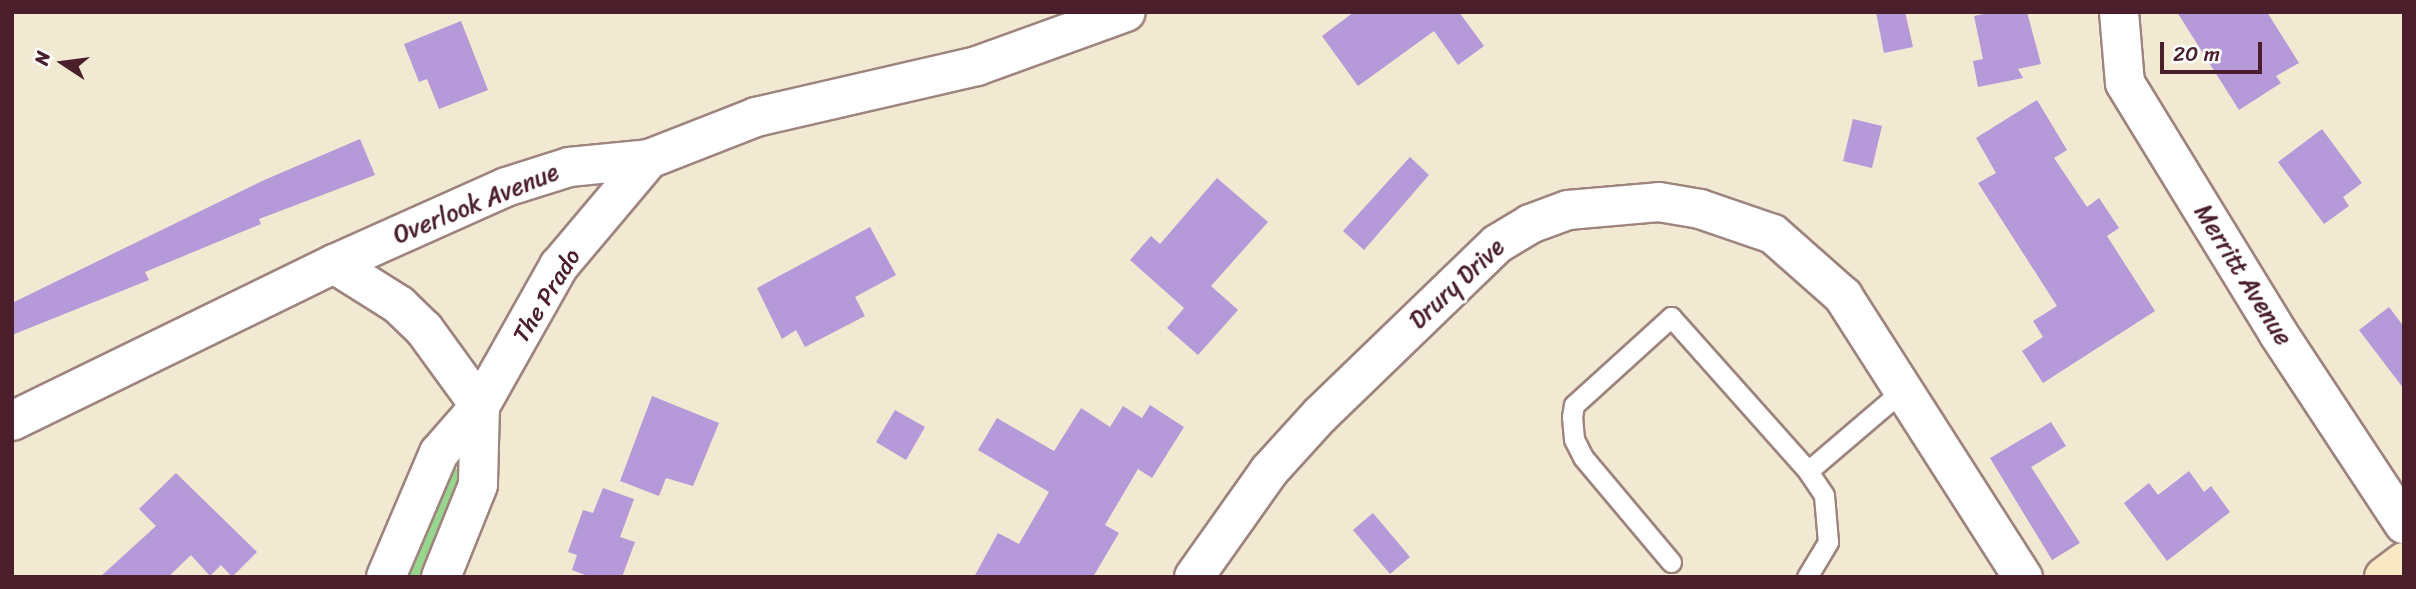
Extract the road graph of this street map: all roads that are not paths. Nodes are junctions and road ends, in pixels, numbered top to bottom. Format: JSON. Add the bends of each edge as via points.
{"nodes":[{"id":1,"x":1126,"y":12,"type":"edge"},
{"id":2,"x":2119,"y":12,"type":"edge"},
{"id":3,"x":649,"y":159,"type":"junction"},
{"id":4,"x":334,"y":264,"type":"junction"},
{"id":5,"x":1905,"y":389,"type":"junction"},
{"id":6,"x":480,"y":406,"type":"junction"},
{"id":7,"x":12,"y":421,"type":"edge"},
{"id":8,"x":1808,"y":471,"type":"junction"},
{"id":9,"x":2404,"y":524,"type":"edge"},
{"id":10,"x":1671,"y":562,"type":"dead end"},
{"id":11,"x":2404,"y":562,"type":"edge"},
{"id":12,"x":386,"y":577,"type":"edge"},
{"id":13,"x":440,"y":577,"type":"edge"},
{"id":14,"x":1194,"y":577,"type":"edge"},
{"id":15,"x":1807,"y":577,"type":"edge"},
{"id":16,"x":2023,"y":577,"type":"edge"},
{"id":17,"x":2384,"y":577,"type":"edge"}],
"edges":[{"from":1,"to":3,"type":"street","name":"Overlook Avenue","via":[[977,66],[757,117]]},
{"from":2,"to":9,"type":"street","name":"Merritt Avenue","via":[[2125,83],[2278,333]]},
{"from":3,"to":4,"type":"street","name":"Overlook Avenue","via":[[569,167],[506,187]]},
{"from":3,"to":6,"type":"street","name":"The Prado","via":[[559,266]]},
{"from":4,"to":6,"type":"street","via":[[399,305],[424,329]]},
{"from":4,"to":7,"type":"street","name":"Overlook Avenue"},
{"from":5,"to":8,"type":"lane"},
{"from":5,"to":14,"type":"street","name":"Drury Drive","via":[[1843,296],[1773,234],[1700,209],[1659,202],[1569,210],[1530,224],[1497,244],[1320,415],[1269,471]]},
{"from":5,"to":16,"type":"street","name":"Drury Drive"},
{"from":6,"to":12,"type":"street","name":"The Prado","via":[[439,453]]},
{"from":6,"to":13,"type":"street","name":"The Prado","via":[[478,485]]},
{"from":8,"to":10,"type":"lane","via":[[1671,317],[1574,405],[1574,439],[1583,457]]},
{"from":8,"to":15,"type":"lane","via":[[1824,495],[1828,542]]},
{"from":11,"to":17,"type":"street"}]}
